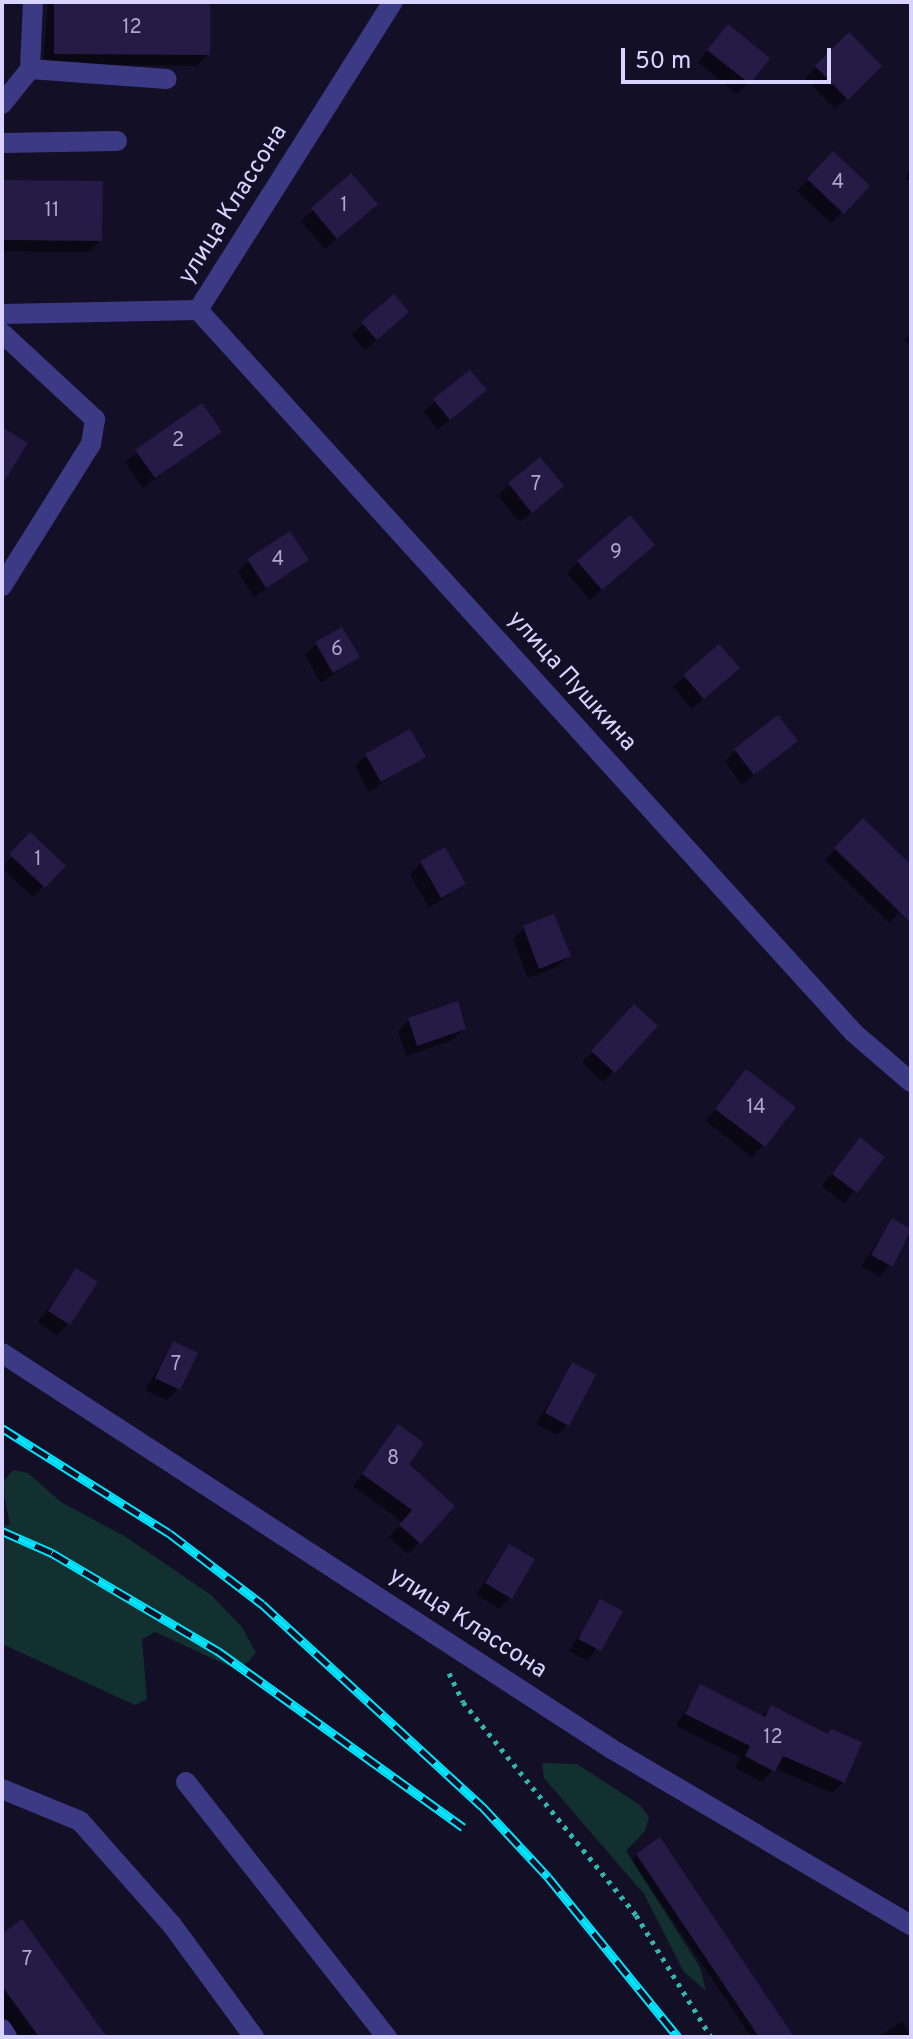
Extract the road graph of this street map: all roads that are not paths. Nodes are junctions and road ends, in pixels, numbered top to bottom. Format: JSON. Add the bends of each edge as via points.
{"nodes":[{"id":1,"x":33,"y":2,"type":"edge"},
{"id":2,"x":393,"y":2,"type":"edge"},
{"id":3,"x":30,"y":69,"type":"junction"},
{"id":4,"x":167,"y":79,"type":"dead end"},
{"id":5,"x":2,"y":104,"type":"edge"},
{"id":6,"x":117,"y":141,"type":"dead end"},
{"id":7,"x":2,"y":143,"type":"edge"},
{"id":8,"x":198,"y":310,"type":"junction"},
{"id":9,"x":2,"y":314,"type":"edge"},
{"id":10,"x":2,"y":333,"type":"edge"},
{"id":11,"x":2,"y":586,"type":"edge"},
{"id":12,"x":911,"y":1082,"type":"edge"},
{"id":13,"x":2,"y":1353,"type":"edge"},
{"id":14,"x":186,"y":1782,"type":"dead end"},
{"id":15,"x":7,"y":1796,"type":"edge"},
{"id":16,"x":911,"y":1925,"type":"edge"},
{"id":17,"x":2,"y":2029,"type":"edge"},
{"id":18,"x":7,"y":2037,"type":"edge"},
{"id":19,"x":254,"y":2037,"type":"edge"},
{"id":20,"x":387,"y":2037,"type":"edge"}],
"edges":[{"from":1,"to":3,"type":"street"},
{"from":2,"to":8,"type":"street","name":"улица Классона"},
{"from":3,"to":4,"type":"street"},
{"from":3,"to":5,"type":"street"},
{"from":6,"to":7,"type":"street"},
{"from":8,"to":9,"type":"street","name":"улица Классона"},
{"from":8,"to":12,"type":"street","name":"улица Пушкина","via":[[854,1033]]},
{"from":10,"to":11,"type":"street","via":[[95,419],[91,444]]},
{"from":13,"to":16,"type":"street","name":"улица Классона","via":[[610,1748]]},
{"from":14,"to":20,"type":"street"},
{"from":15,"to":19,"type":"street","via":[[80,1821],[172,1925]]},
{"from":17,"to":18,"type":"street"}]}
